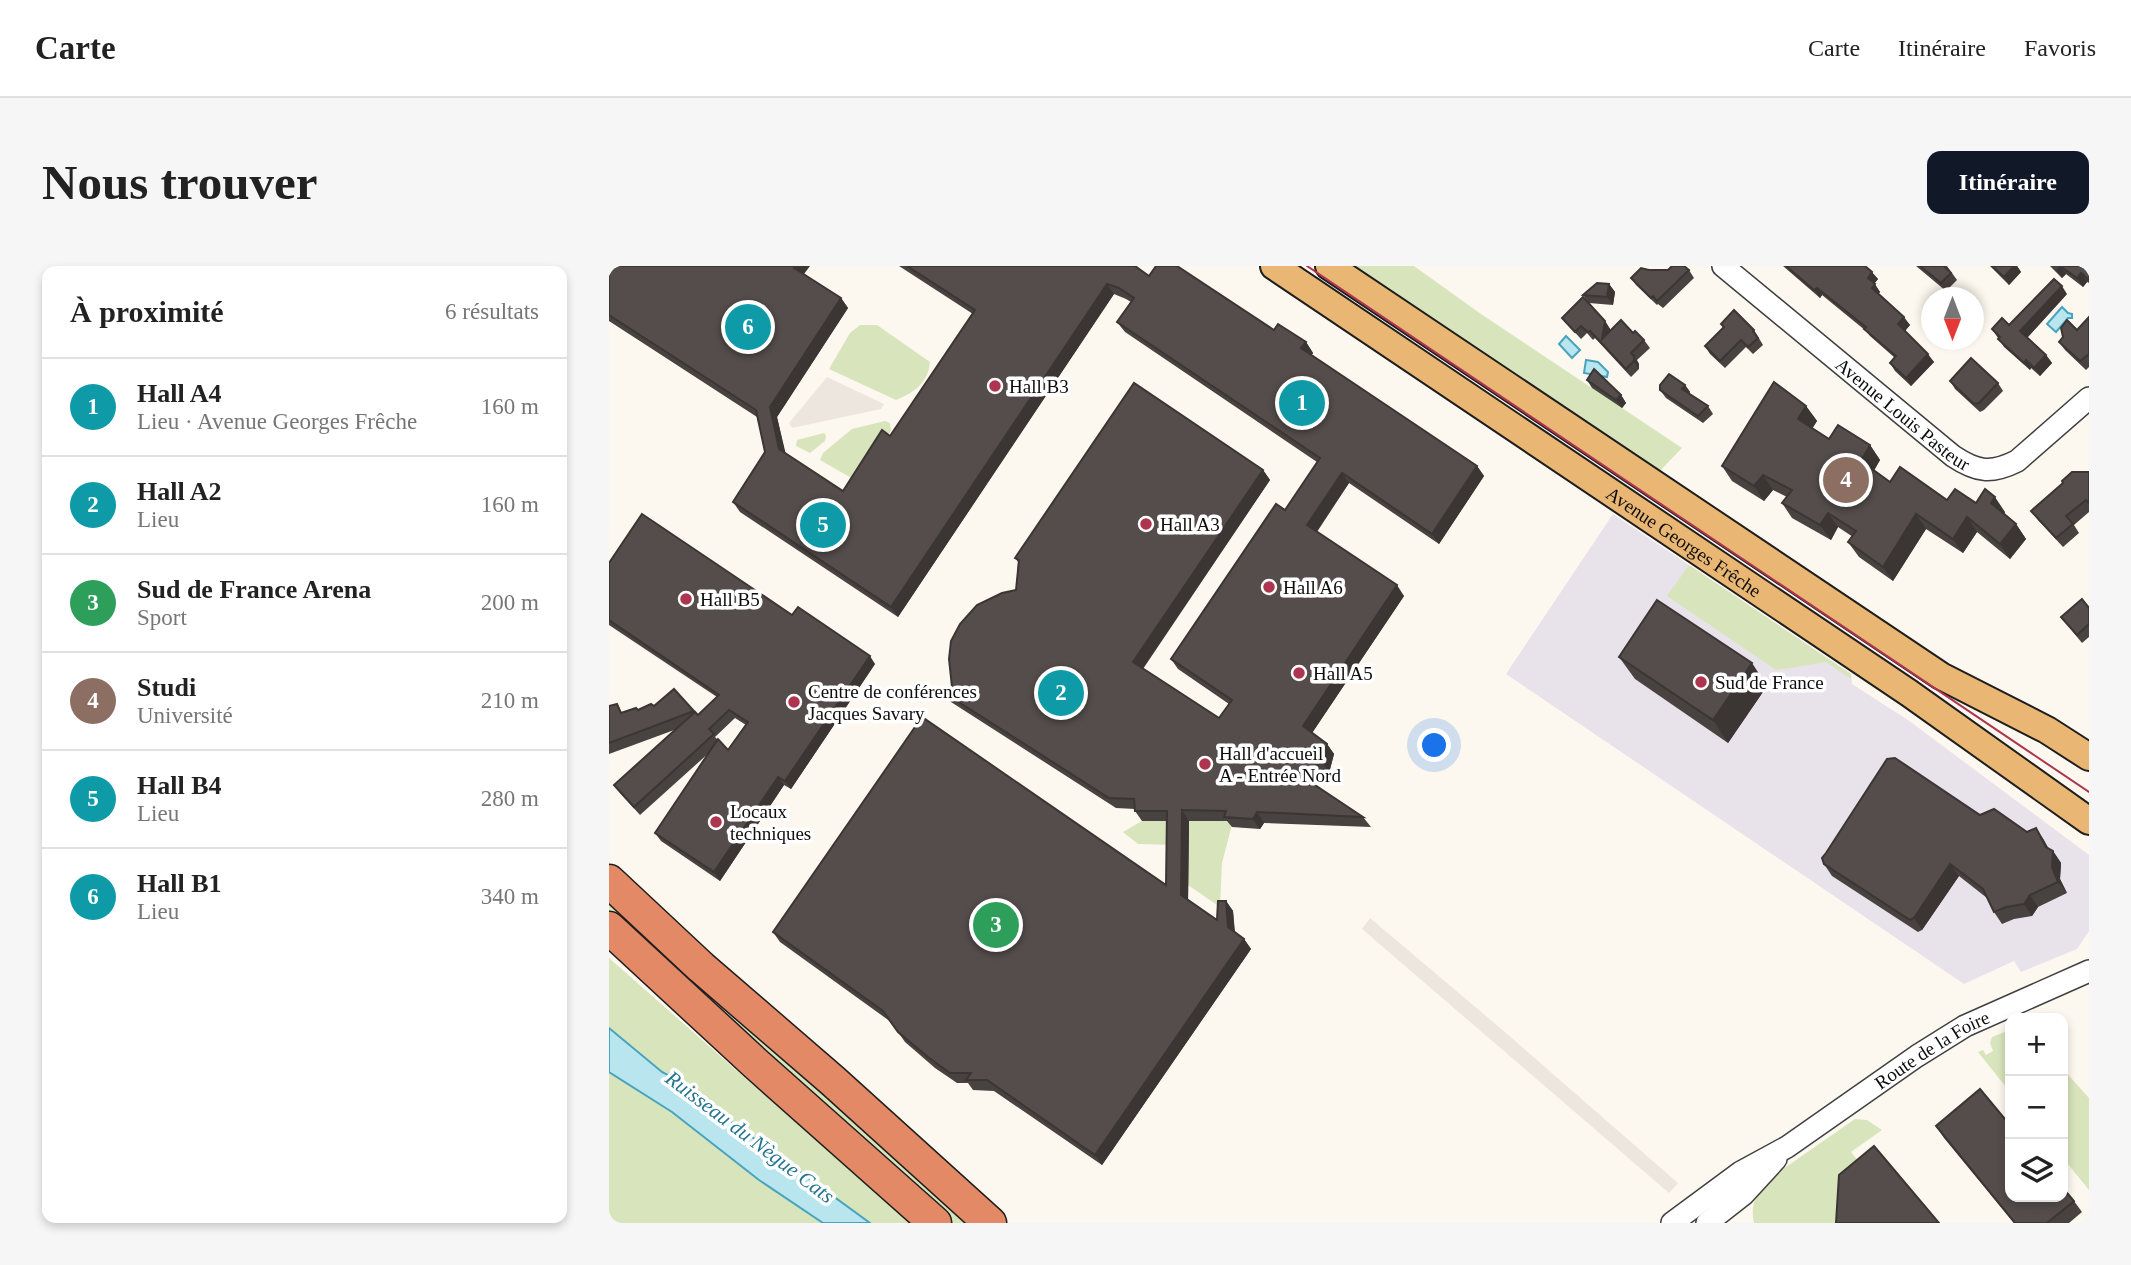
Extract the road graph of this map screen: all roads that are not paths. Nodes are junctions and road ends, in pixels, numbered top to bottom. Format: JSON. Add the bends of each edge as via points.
{"nodes":[{"id":1,"x":1274,"y":266,"type":"edge"},
{"id":2,"x":1329,"y":266,"type":"edge"},
{"id":3,"x":1738,"y":270,"type":"edge"},
{"id":4,"x":2089,"y":398,"type":"edge"},
{"id":5,"x":2089,"y":757,"type":"edge"},
{"id":6,"x":2089,"y":821,"type":"edge"},
{"id":7,"x":609,"y":881,"type":"edge"},
{"id":8,"x":609,"y":928,"type":"edge"},
{"id":9,"x":2089,"y":971,"type":"edge"},
{"id":10,"x":2089,"y":986,"type":"edge"},
{"id":11,"x":2022,"y":1000,"type":"junction"},
{"id":12,"x":1787,"y":1147,"type":"junction"},
{"id":13,"x":1712,"y":1193,"type":"junction"},
{"id":14,"x":1735,"y":1218,"type":"edge"},
{"id":15,"x":935,"y":1223,"type":"edge"},
{"id":16,"x":990,"y":1223,"type":"edge"},
{"id":17,"x":1672,"y":1223,"type":"edge"},
{"id":18,"x":1707,"y":1223,"type":"edge"}],
"edges":[{"from":1,"to":6,"type":"main road","name":"Avenue Georges Frêche","via":[[1898,686]]},
{"from":2,"to":5,"type":"main road","name":"Avenue Georges Frêche","via":[[1941,676],[2047,730]]},
{"from":3,"to":4,"type":"street","name":"Avenue Louis Pasteur","via":[[1967,465],[1993,470],[2017,461]]},
{"from":7,"to":16,"type":"highway"},
{"from":8,"to":15,"type":"highway"},
{"from":9,"to":11,"type":"street","name":"Route de la Foire"},
{"from":10,"to":11,"type":"street"},
{"from":11,"to":12,"type":"street","name":"Route de la Foire","via":[[1926,1050]]},
{"from":12,"to":13,"type":"street","name":"Route de la Foire"},
{"from":12,"to":14,"type":"street","name":"Route de la Foire","via":[[1744,1194]]},
{"from":13,"to":14,"type":"street"},
{"from":13,"to":17,"type":"street","name":"Route de la Foire"},
{"from":14,"to":18,"type":"street","name":"Route de la Foire"}]}
